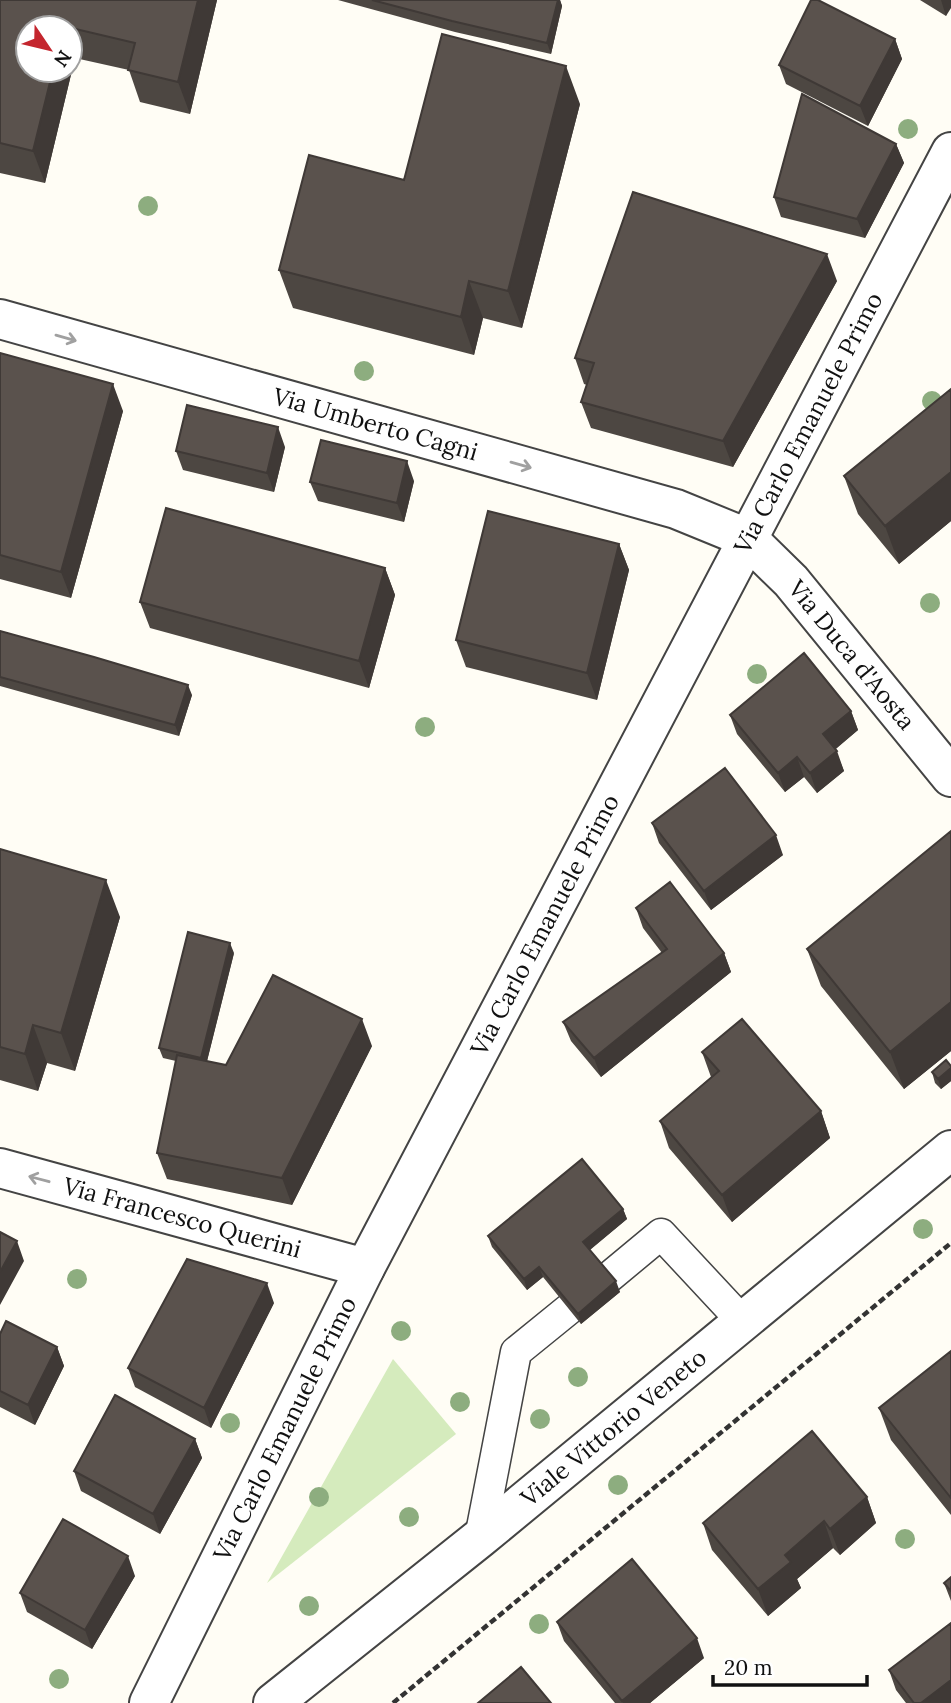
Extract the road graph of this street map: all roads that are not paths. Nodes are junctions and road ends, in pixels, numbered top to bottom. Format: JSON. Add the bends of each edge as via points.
{"nodes":[{"id":1,"x":951,"y":152,"type":"edge"},
{"id":2,"x":0,"y":319,"type":"edge"},
{"id":3,"x":747,"y":538,"type":"junction"},
{"id":4,"x":951,"y":777,"type":"edge"},
{"id":5,"x":951,"y":1150,"type":"edge"},
{"id":6,"x":0,"y":1168,"type":"edge"},
{"id":7,"x":365,"y":1268,"type":"junction"},
{"id":8,"x":608,"y":1278,"type":"edge"},
{"id":9,"x":569,"y":1309,"type":"edge"},
{"id":10,"x":743,"y":1322,"type":"junction"},
{"id":11,"x":480,"y":1538,"type":"junction"},
{"id":12,"x":149,"y":1703,"type":"edge"},
{"id":13,"x":273,"y":1703,"type":"edge"}],
"edges":[{"from":1,"to":3,"type":"street","name":"Via Carlo Emanuele Primo"},
{"from":2,"to":3,"type":"street","name":"Via Umberto Cagni","one_way":true,"via":[[676,509]]},
{"from":3,"to":4,"type":"street","name":"Via Duca d'Aosta","via":[[791,581]]},
{"from":3,"to":7,"type":"street","name":"Via Carlo Emanuele Primo"},
{"from":5,"to":10,"type":"street","name":"Viale Vittorio Veneto"},
{"from":7,"to":6,"type":"street","name":"Via Francesco Querini","one_way":true},
{"from":7,"to":12,"type":"street","name":"Via Carlo Emanuele Primo"},
{"from":8,"to":10,"type":"lane","via":[[661,1234]]},
{"from":9,"to":11,"type":"lane","via":[[516,1352]]},
{"from":10,"to":11,"type":"street","name":"Viale Vittorio Veneto"},
{"from":11,"to":13,"type":"street","name":"Viale Vittorio Veneto"}]}
